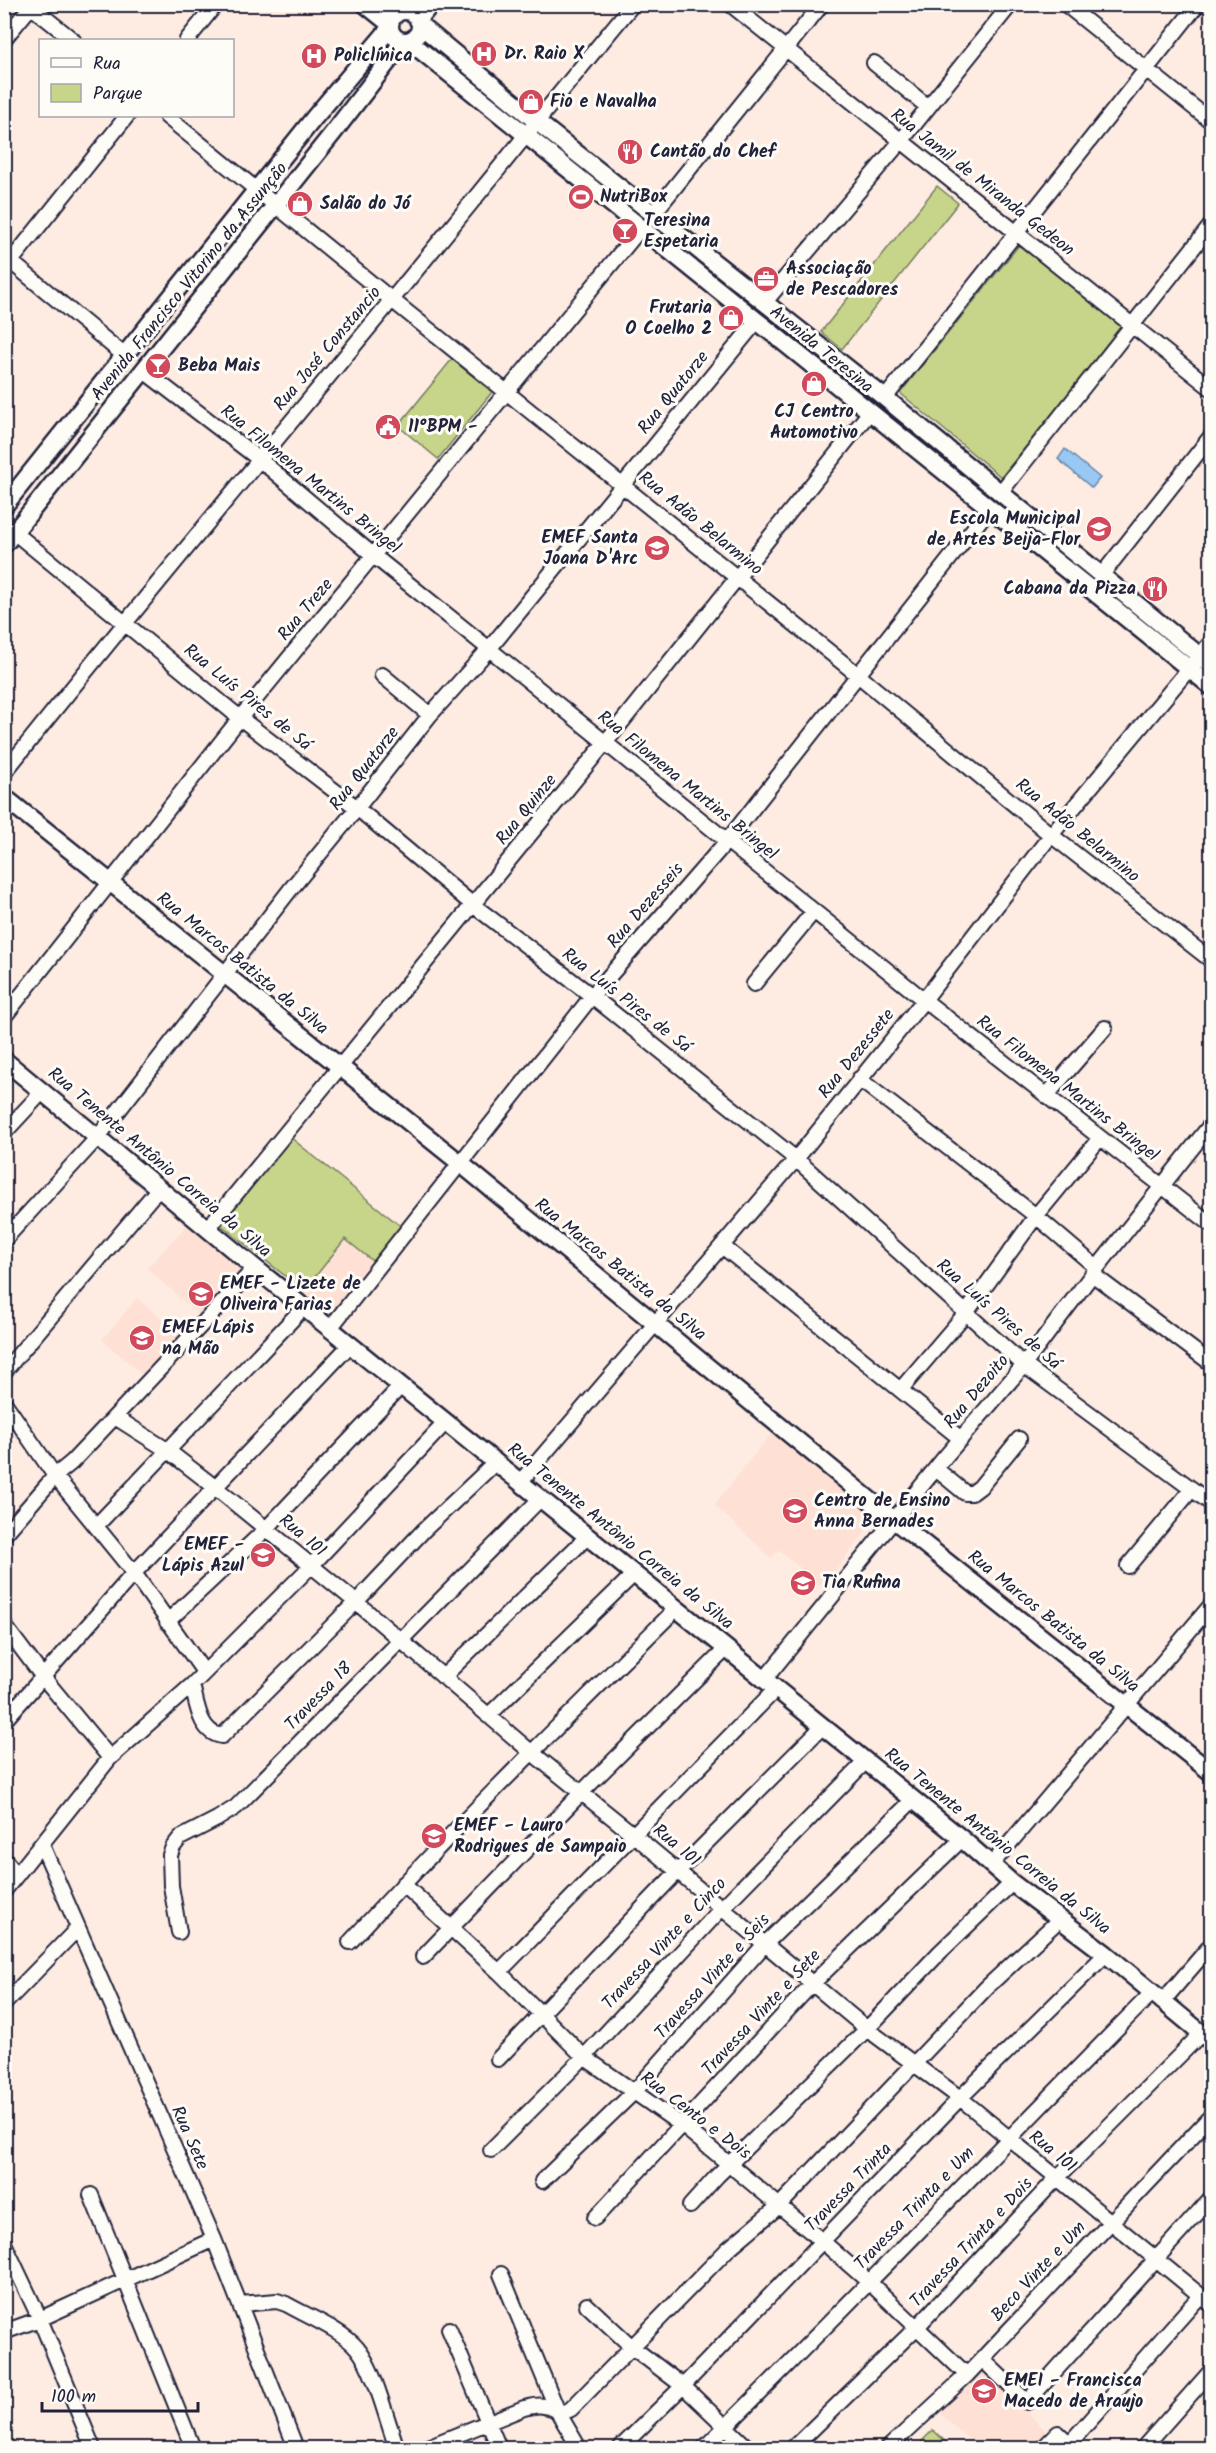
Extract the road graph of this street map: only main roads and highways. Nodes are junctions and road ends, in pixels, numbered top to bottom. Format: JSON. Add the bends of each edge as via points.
{"nodes":[{"id":1,"x":365,"y":4,"type":"edge"},
{"id":2,"x":431,"y":4,"type":"edge"},
{"id":3,"x":403,"y":16,"type":"edge"},
{"id":4,"x":406,"y":41,"type":"junction"},
{"id":5,"x":314,"y":118,"type":"junction"},
{"id":6,"x":333,"y":133,"type":"junction"},
{"id":7,"x":125,"y":356,"type":"junction"},
{"id":8,"x":833,"y":357,"type":"junction"},
{"id":9,"x":144,"y":371,"type":"junction"},
{"id":10,"x":820,"y":374,"type":"junction"},
{"id":11,"x":29,"y":475,"type":"junction"},
{"id":12,"x":49,"y":489,"type":"junction"},
{"id":13,"x":4,"y":506,"type":"edge"},
{"id":14,"x":9,"y":539,"type":"edge"},
{"id":15,"x":1201,"y":664,"type":"edge"},
{"id":16,"x":1212,"y":687,"type":"edge"},
{"id":17,"x":4,"y":797,"type":"edge"},
{"id":18,"x":4,"y":1060,"type":"edge"},
{"id":19,"x":1212,"y":1773,"type":"edge"},
{"id":20,"x":1206,"y":2038,"type":"edge"}],
"edges":[{"from":1,"to":3,"type":"main road","name":"Avenida Teresina"},
{"from":2,"to":3,"type":"main road","name":"Avenida Francisco Vitorino da Assunção"},
{"from":3,"to":4,"type":"main road","name":"Avenida Teresina","via":[[394,37]]},
{"from":3,"to":5,"type":"main road","name":"Avenida Francisco Vitorino da Assunção"},
{"from":3,"to":8,"type":"main road","name":"Avenida Teresina"},
{"from":4,"to":6,"type":"main road","name":"Avenida Francisco Vitorino da Assunção"},
{"from":4,"to":10,"type":"main road","name":"Avenida Teresina"},
{"from":5,"to":6,"type":"main road"},
{"from":5,"to":7,"type":"main road","name":"Avenida Francisco Vitorino da Assunção"},
{"from":6,"to":9,"type":"main road","name":"Avenida Francisco Vitorino da Assunção"},
{"from":7,"to":9,"type":"main road","via":[[135,351],[142,354],[146,360]]},
{"from":7,"to":11,"type":"main road","name":"Avenida Francisco Vitorino da Assunção"},
{"from":8,"to":10,"type":"main road"},
{"from":8,"to":15,"type":"main road","name":"Avenida Teresina","via":[[1101,576]]},
{"from":9,"to":12,"type":"main road","name":"Avenida Francisco Vitorino da Assunção"},
{"from":10,"to":15,"type":"main road","name":"Avenida Teresina","via":[[989,509]]},
{"from":11,"to":12,"type":"main road"},
{"from":11,"to":13,"type":"main road","name":"Avenida Francisco Vitorino da Assunção"},
{"from":12,"to":14,"type":"main road","name":"Avenida Francisco Vitorino da Assunção"},
{"from":15,"to":16,"type":"main road","name":"Avenida Teresina"},
{"from":17,"to":19,"type":"main road","name":"Rua Marcos Batista da Silva","via":[[460,1163],[894,1520]]},
{"from":18,"to":20,"type":"main road","name":"Rua Tenente Antônio Correia da Silva"}]}
